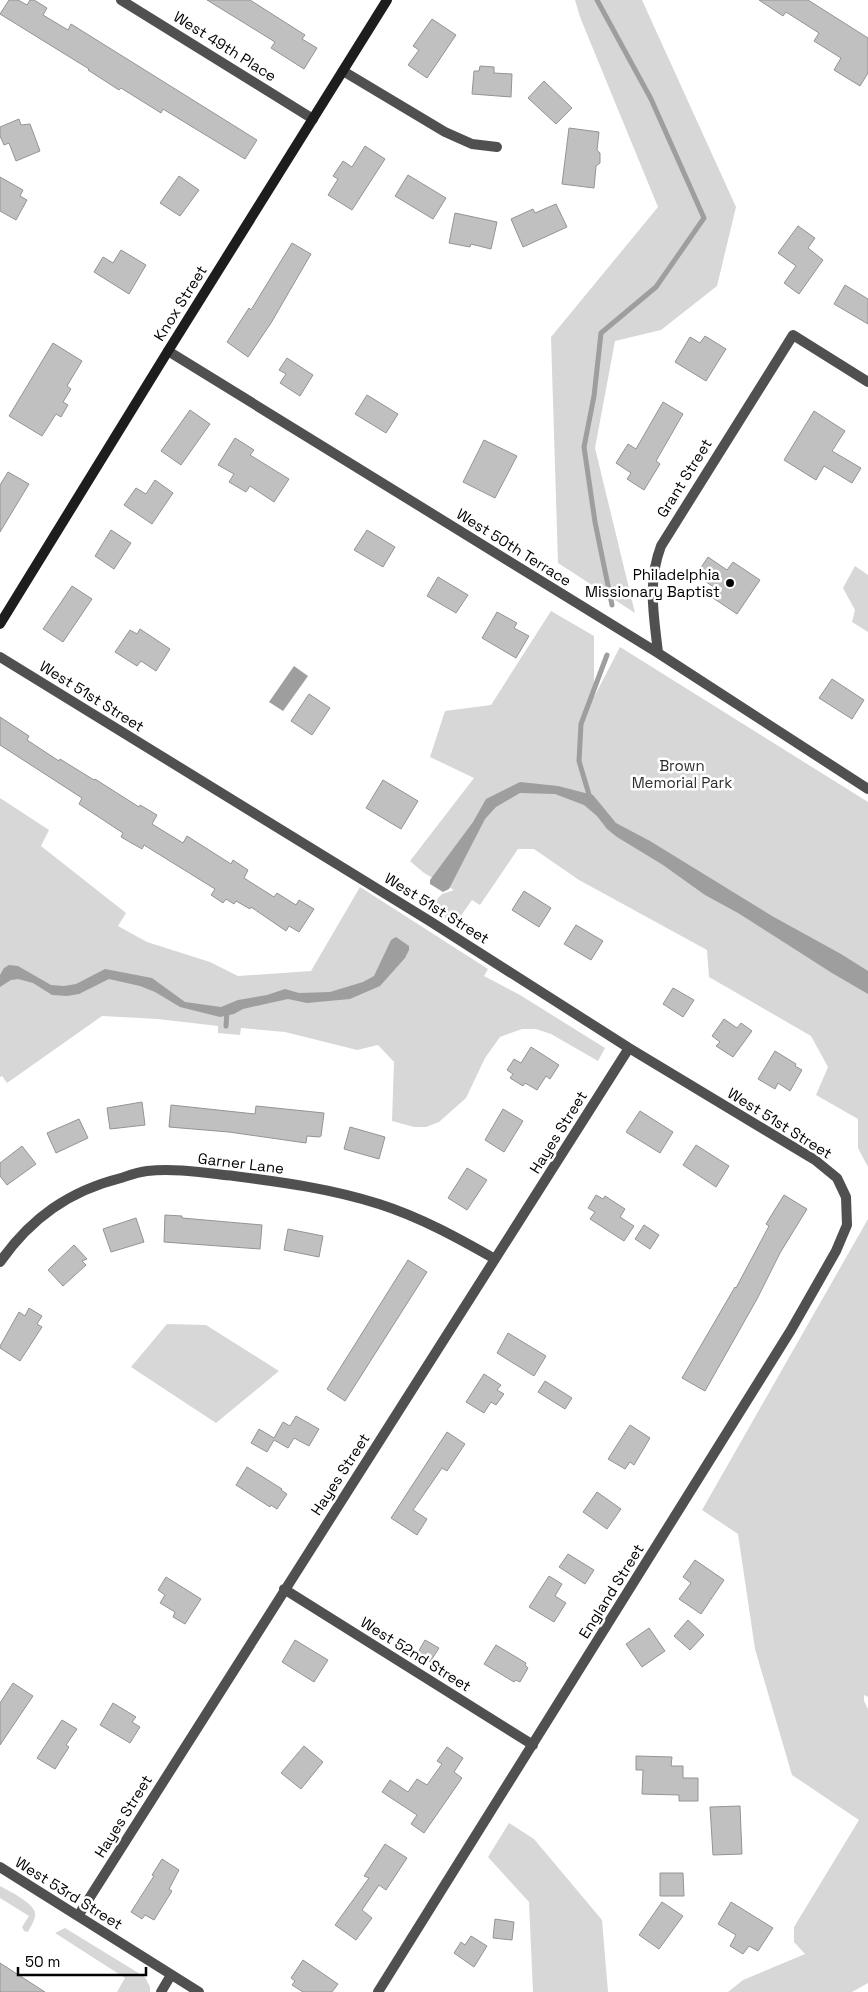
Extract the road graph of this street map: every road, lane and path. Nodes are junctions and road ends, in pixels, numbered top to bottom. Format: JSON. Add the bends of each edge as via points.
{"nodes":[{"id":1,"x":121,"y":0,"type":"edge"},
{"id":2,"x":387,"y":0,"type":"edge"},
{"id":3,"x":342,"y":71,"type":"junction"},
{"id":4,"x":313,"y":119,"type":"junction"},
{"id":5,"x":497,"y":147,"type":"dead end"},
{"id":6,"x":168,"y":350,"type":"junction"},
{"id":7,"x":868,"y":382,"type":"edge"},
{"id":8,"x":0,"y":624,"type":"edge"},
{"id":9,"x":658,"y":653,"type":"junction"},
{"id":10,"x":0,"y":657,"type":"edge"},
{"id":11,"x":868,"y":789,"type":"edge"},
{"id":12,"x":629,"y":1048,"type":"junction"},
{"id":13,"x":846,"y":1198,"type":"joint"},
{"id":14,"x":495,"y":1259,"type":"junction"},
{"id":15,"x":0,"y":1262,"type":"edge"},
{"id":16,"x":284,"y":1590,"type":"junction"},
{"id":17,"x":533,"y":1745,"type":"junction"},
{"id":18,"x":0,"y":1867,"type":"edge"},
{"id":19,"x":78,"y":1916,"type":"junction"},
{"id":20,"x":171,"y":1975,"type":"junction"},
{"id":21,"x":161,"y":1992,"type":"edge"},
{"id":22,"x":199,"y":1992,"type":"edge"},
{"id":23,"x":378,"y":1992,"type":"edge"}],
"edges":[{"from":1,"to":4,"type":"street","name":"West 49th Place"},
{"from":2,"to":3,"type":"street","name":"Knox Street"},
{"from":3,"to":4,"type":"street","name":"Knox Street"},
{"from":3,"to":5,"type":"street","via":[[445,132],[472,144]]},
{"from":4,"to":6,"type":"street","name":"Knox Street"},
{"from":6,"to":8,"type":"street","name":"Knox Street"},
{"from":6,"to":9,"type":"street","name":"West 50th Terrace"},
{"from":7,"to":9,"type":"street","name":"Grant Street","via":[[793,335],[661,546],[655,562],[651,593]]},
{"from":9,"to":11,"type":"street","name":"West 50th Terrace"},
{"from":10,"to":12,"type":"street","name":"West 51st Street","via":[[420,915]]},
{"from":12,"to":13,"type":"street","name":"West 51st Street","via":[[815,1160],[837,1178]]},
{"from":12,"to":14,"type":"street","name":"Hayes Street"},
{"from":13,"to":17,"type":"street","name":"England Street","via":[[848,1225],[791,1330]]},
{"from":14,"to":15,"type":"street","name":"Garner Lane","via":[[443,1230],[379,1204],[276,1182],[187,1171],[147,1171],[78,1192],[47,1212],[16,1239]]},
{"from":14,"to":16,"type":"street","name":"Hayes Street"},
{"from":16,"to":17,"type":"street","name":"West 52nd Street"},
{"from":16,"to":19,"type":"street","name":"Hayes Street"},
{"from":17,"to":23,"type":"street","name":"England Street"},
{"from":18,"to":19,"type":"street","name":"West 53rd Street"},
{"from":19,"to":20,"type":"street","name":"West 53rd Street"},
{"from":20,"to":21,"type":"street"},
{"from":20,"to":22,"type":"street","name":"West 53rd Street"}]}
